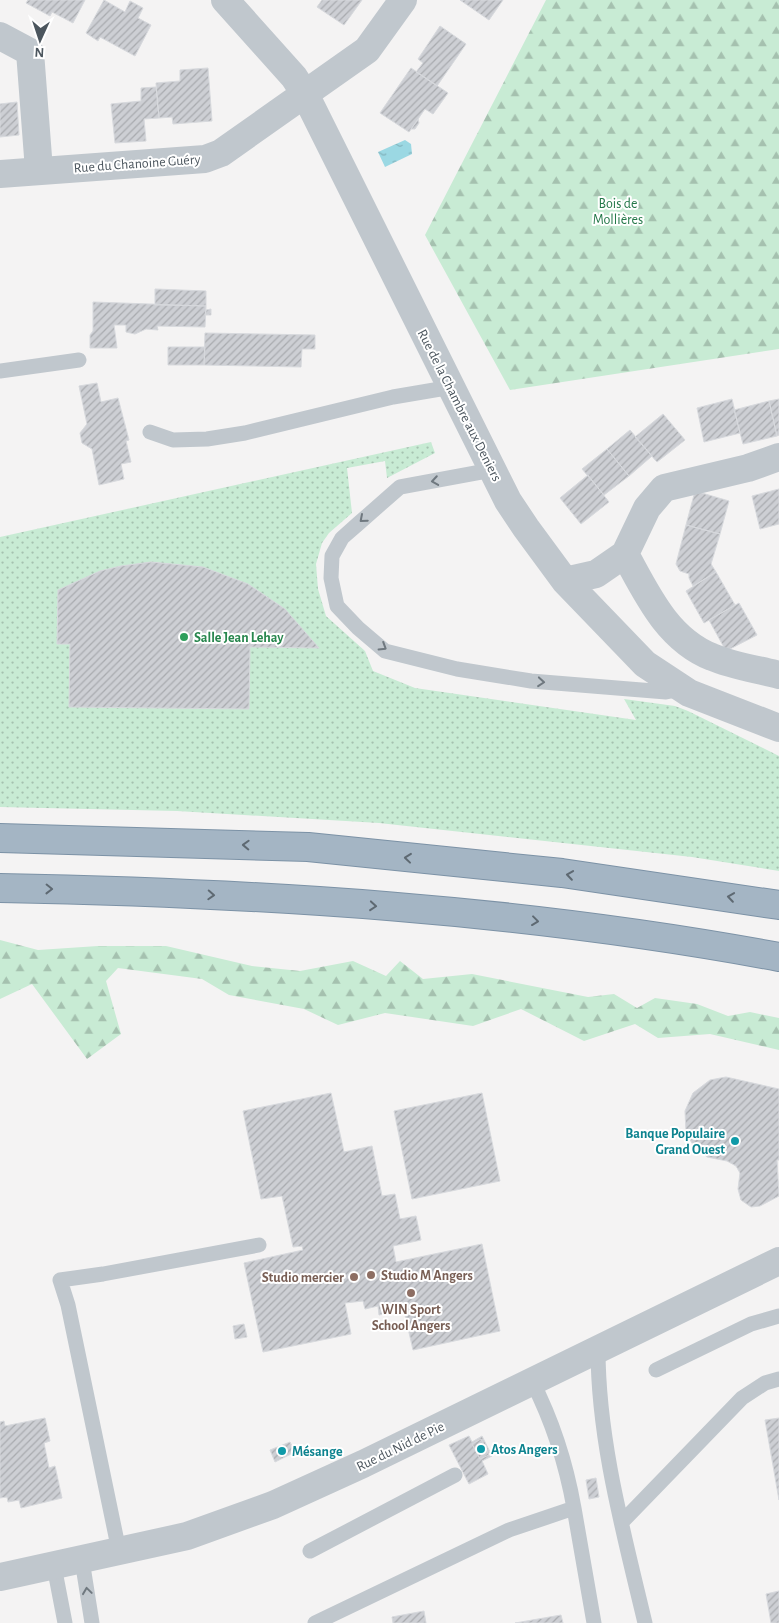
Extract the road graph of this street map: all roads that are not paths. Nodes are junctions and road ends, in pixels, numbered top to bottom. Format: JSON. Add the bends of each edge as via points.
{"nodes":[{"id":1,"x":225,"y":0,"type":"edge"},
{"id":2,"x":403,"y":0,"type":"edge"},
{"id":3,"x":0,"y":36,"type":"edge"},
{"id":4,"x":305,"y":94,"type":"junction"},
{"id":5,"x":39,"y":170,"type":"junction"},
{"id":6,"x":0,"y":174,"type":"edge"},
{"id":7,"x":79,"y":360,"type":"dead end"},
{"id":8,"x":0,"y":371,"type":"edge"},
{"id":9,"x":452,"y":387,"type":"junction"},
{"id":10,"x":150,"y":432,"type":"dead end"},
{"id":11,"x":779,"y":457,"type":"edge"},
{"id":12,"x":492,"y":470,"type":"junction"},
{"id":13,"x":625,"y":554,"type":"junction"},
{"id":14,"x":566,"y":581,"type":"junction"},
{"id":15,"x":779,"y":676,"type":"edge"},
{"id":16,"x":682,"y":688,"type":"junction"},
{"id":17,"x":779,"y":728,"type":"edge"},
{"id":18,"x":0,"y":838,"type":"edge"},
{"id":19,"x":0,"y":888,"type":"edge"},
{"id":20,"x":779,"y":905,"type":"edge"},
{"id":21,"x":779,"y":956,"type":"edge"},
{"id":22,"x":259,"y":1245,"type":"dead end"},
{"id":23,"x":779,"y":1261,"type":"edge"},
{"id":24,"x":779,"y":1316,"type":"edge"},
{"id":25,"x":598,"y":1349,"type":"junction"},
{"id":26,"x":656,"y":1370,"type":"dead end"},
{"id":27,"x":779,"y":1379,"type":"edge"},
{"id":28,"x":532,"y":1381,"type":"junction"},
{"id":29,"x":455,"y":1476,"type":"dead end"},
{"id":30,"x":574,"y":1508,"type":"junction"},
{"id":31,"x":622,"y":1522,"type":"junction"},
{"id":32,"x":119,"y":1551,"type":"junction"},
{"id":33,"x":310,"y":1551,"type":"dead end"},
{"id":34,"x":82,"y":1560,"type":"junction"},
{"id":35,"x":54,"y":1566,"type":"junction"},
{"id":36,"x":0,"y":1577,"type":"edge"},
{"id":37,"x":65,"y":1623,"type":"edge"},
{"id":38,"x":92,"y":1623,"type":"edge"},
{"id":39,"x":315,"y":1623,"type":"edge"},
{"id":40,"x":594,"y":1623,"type":"edge"},
{"id":41,"x":645,"y":1623,"type":"edge"}],
"edges":[{"from":1,"to":4,"type":"street","name":"Rue de la Chambre aux Deniers","via":[[294,77]]},
{"from":2,"to":4,"type":"street","name":"Rue du Chanoine Guéry","via":[[368,50]]},
{"from":3,"to":5,"type":"street","via":[[30,52]]},
{"from":4,"to":5,"type":"street","name":"Rue du Chanoine Guéry","via":[[221,153],[205,159]]},
{"from":4,"to":9,"type":"street","name":"Rue de la Chambre aux Deniers"},
{"from":5,"to":6,"type":"street","name":"Rue du Chanoine Guéry"},
{"from":7,"to":8,"type":"lane"},
{"from":9,"to":10,"type":"lane","via":[[207,439],[173,440]]},
{"from":9,"to":12,"type":"street","name":"Rue de la Chambre aux Deniers"},
{"from":11,"to":13,"type":"street","via":[[748,468],[664,488],[647,508]]},
{"from":12,"to":14,"type":"street","name":"Rue de la Chambre aux Deniers","via":[[508,501]]},
{"from":12,"to":16,"type":"lane","one_way":true,"via":[[400,487],[342,538],[332,556],[331,578],[337,606],[386,651],[457,669],[550,683],[666,692]]},
{"from":13,"to":14,"type":"street","via":[[596,574]]},
{"from":13,"to":15,"type":"street","via":[[652,604],[670,628],[689,645],[713,658]]},
{"from":14,"to":16,"type":"street","name":"Rue de la Chambre aux Deniers","via":[[646,664]]},
{"from":16,"to":17,"type":"street","name":"Rue de la Chambre aux Deniers"},
{"from":20,"to":18,"type":"highway","one_way":true,"via":[[562,873],[308,847]]},
{"from":19,"to":21,"type":"highway","one_way":true,"via":[[126,890],[482,914],[696,941]]},
{"from":22,"to":32,"type":"lane","via":[[60,1280]]},
{"from":23,"to":25,"type":"street","name":"Rue du Nid de Pie"},
{"from":24,"to":26,"type":"lane","via":[[751,1324]]},
{"from":25,"to":28,"type":"street","name":"Rue du Nid de Pie"},
{"from":25,"to":31,"type":"lane","via":[[608,1452]]},
{"from":27,"to":31,"type":"lane","via":[[765,1383],[742,1398]]},
{"from":28,"to":30,"type":"lane","via":[[562,1450]]},
{"from":28,"to":32,"type":"street","name":"Rue du Nid de Pie","via":[[273,1506],[186,1536]]},
{"from":29,"to":33,"type":"lane"},
{"from":30,"to":39,"type":"lane","via":[[509,1530]]},
{"from":30,"to":40,"type":"lane"},
{"from":31,"to":41,"type":"lane"},
{"from":32,"to":34,"type":"street","name":"Rue du Nid de Pie"},
{"from":34,"to":35,"type":"street","name":"Rue du Nid de Pie"},
{"from":38,"to":34,"type":"lane","one_way":true},
{"from":35,"to":36,"type":"street","name":"Rue du Nid de Pie"},
{"from":35,"to":37,"type":"lane"}]}
